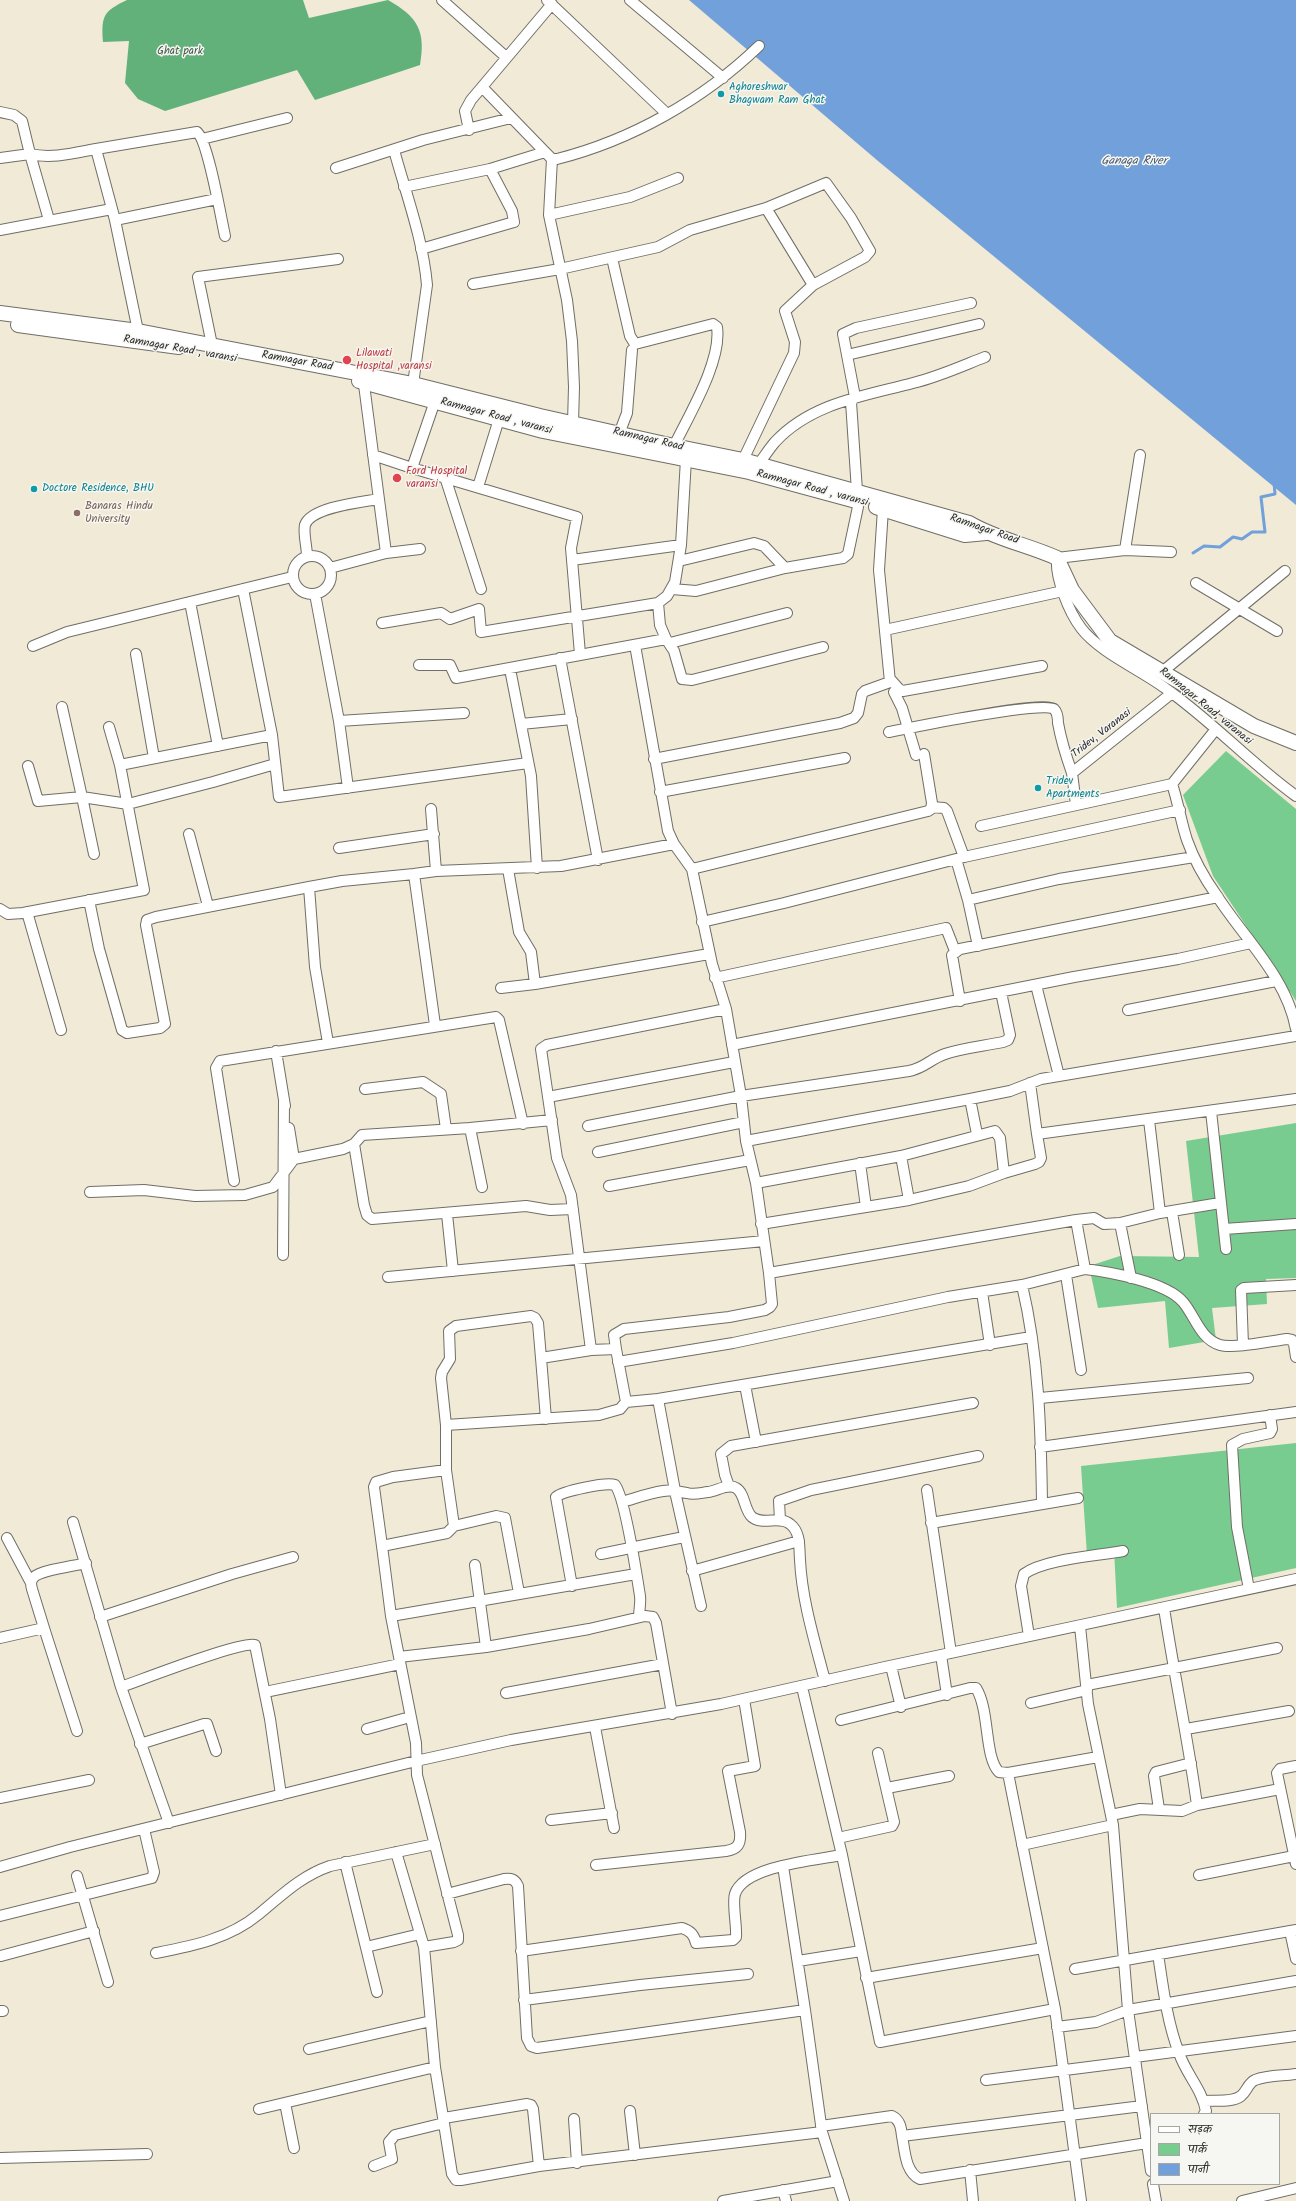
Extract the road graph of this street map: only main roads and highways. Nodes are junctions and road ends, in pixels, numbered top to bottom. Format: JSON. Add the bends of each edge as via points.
{"nodes":[{"id":1,"x":0,"y":313,"type":"edge"},
{"id":2,"x":0,"y":322,"type":"edge"},
{"id":3,"x":363,"y":378,"type":"junction"},
{"id":4,"x":858,"y":496,"type":"junction"},
{"id":5,"x":986,"y":533,"type":"junction"},
{"id":6,"x":1296,"y":743,"type":"edge"}],
"edges":[{"from":1,"to":3,"type":"main road","name":"Ramnagar Road","via":[[138,331]]},
{"from":2,"to":3,"type":"main road","name":"Ramnagar Road , varansi","via":[[180,348],[306,374]]},
{"from":3,"to":4,"type":"main road","name":"Ramnagar Road , varansi","via":[[543,431]]},
{"from":3,"to":4,"type":"main road","name":"Ramnagar Road","via":[[413,384],[619,434],[743,460],[806,476]]},
{"from":4,"to":5,"type":"main road","name":"Ramnagar Road","via":[[969,523]]},
{"from":4,"to":5,"type":"main road","name":"Ramnagar Road , varansi","via":[[883,509],[965,536]]},
{"from":5,"to":6,"type":"main road","name":"Ramnagar Road","via":[[1057,558],[1072,590],[1110,641],[1226,711],[1254,726]]}]}
